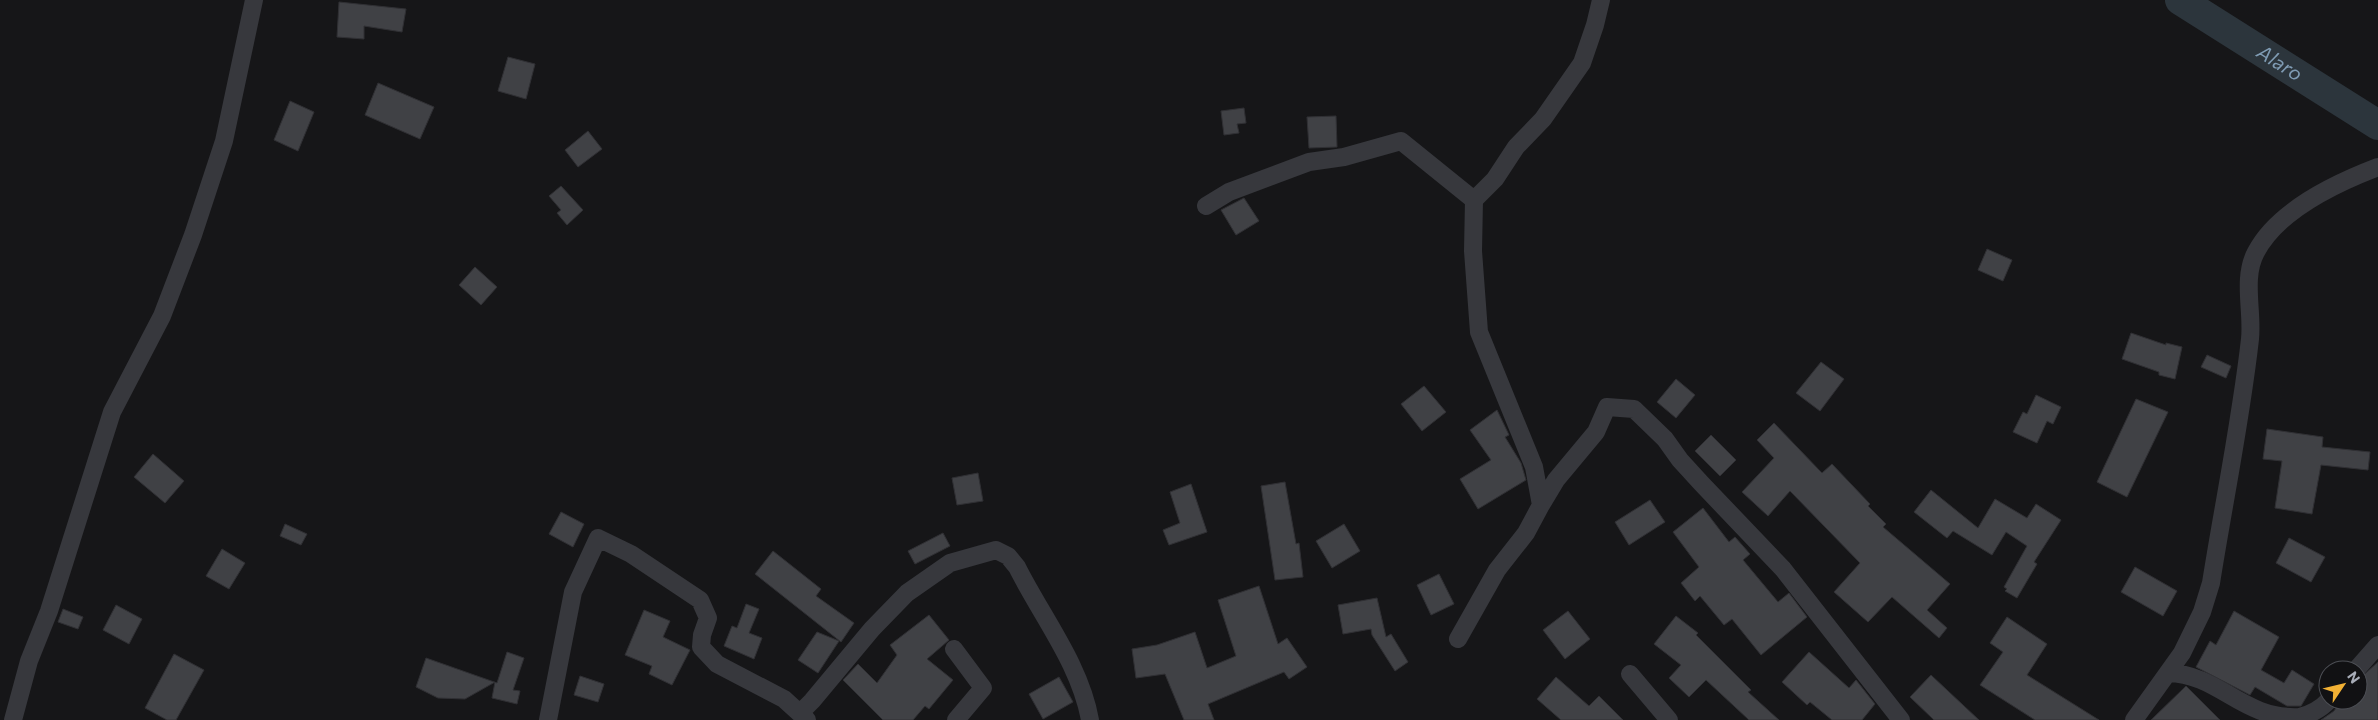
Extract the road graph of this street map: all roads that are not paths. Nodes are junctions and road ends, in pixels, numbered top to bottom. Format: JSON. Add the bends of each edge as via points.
{"nodes":[{"id":1,"x":254,"y":0,"type":"edge"},
{"id":2,"x":1601,"y":0,"type":"edge"},
{"id":3,"x":2378,"y":166,"type":"edge"},
{"id":4,"x":1474,"y":200,"type":"junction"},
{"id":5,"x":1206,"y":206,"type":"dead end"},
{"id":6,"x":1540,"y":505,"type":"junction"},
{"id":7,"x":1458,"y":639,"type":"dead end"},
{"id":8,"x":2378,"y":645,"type":"edge"},
{"id":9,"x":954,"y":649,"type":"dead end"},
{"id":10,"x":2365,"y":660,"type":"edge"},
{"id":11,"x":2168,"y":673,"type":"junction"},
{"id":12,"x":1630,"y":674,"type":"dead end"},
{"id":13,"x":2318,"y":708,"type":"edge"},
{"id":14,"x":804,"y":716,"type":"edge"},
{"id":15,"x":13,"y":720,"type":"edge"},
{"id":16,"x":548,"y":720,"type":"edge"},
{"id":17,"x":956,"y":720,"type":"edge"},
{"id":18,"x":1090,"y":720,"type":"edge"},
{"id":19,"x":1668,"y":720,"type":"edge"},
{"id":20,"x":1901,"y":720,"type":"edge"},
{"id":21,"x":2134,"y":720,"type":"edge"}],
"edges":[{"from":1,"to":15,"type":"street","via":[[224,141],[193,235],[162,316],[112,412]]},
{"from":2,"to":4,"type":"street","via":[[1582,63],[1543,119]]},
{"from":3,"to":11,"type":"street","via":[[2307,200],[2275,228],[2251,263],[2249,343],[2211,583],[2202,612]]},
{"from":4,"to":5,"type":"street","via":[[1401,141],[1344,157],[1309,162],[1229,192]]},
{"from":4,"to":6,"type":"street","via":[[1473,251],[1479,332],[1534,467]]},
{"from":6,"to":7,"type":"street","via":[[1526,533],[1497,570]]},
{"from":6,"to":20,"type":"street","via":[[1556,480],[1596,432],[1607,406],[1634,409],[1665,438],[1680,460],[1783,569]]},
{"from":8,"to":10,"type":"street"},
{"from":9,"to":17,"type":"street","via":[[983,688]]},
{"from":11,"to":13,"type":"street","via":[[2183,673],[2272,720],[2309,715]]},
{"from":11,"to":21,"type":"street"},
{"from":12,"to":19,"type":"street"},
{"from":14,"to":16,"type":"street","via":[[784,699],[712,659],[702,647],[708,618],[700,600],[631,554],[598,538],[573,592]]},
{"from":14,"to":18,"type":"street","via":[[812,701],[872,628],[907,593],[950,563],[996,550],[1008,556],[1018,567],[1070,659]]}]}
